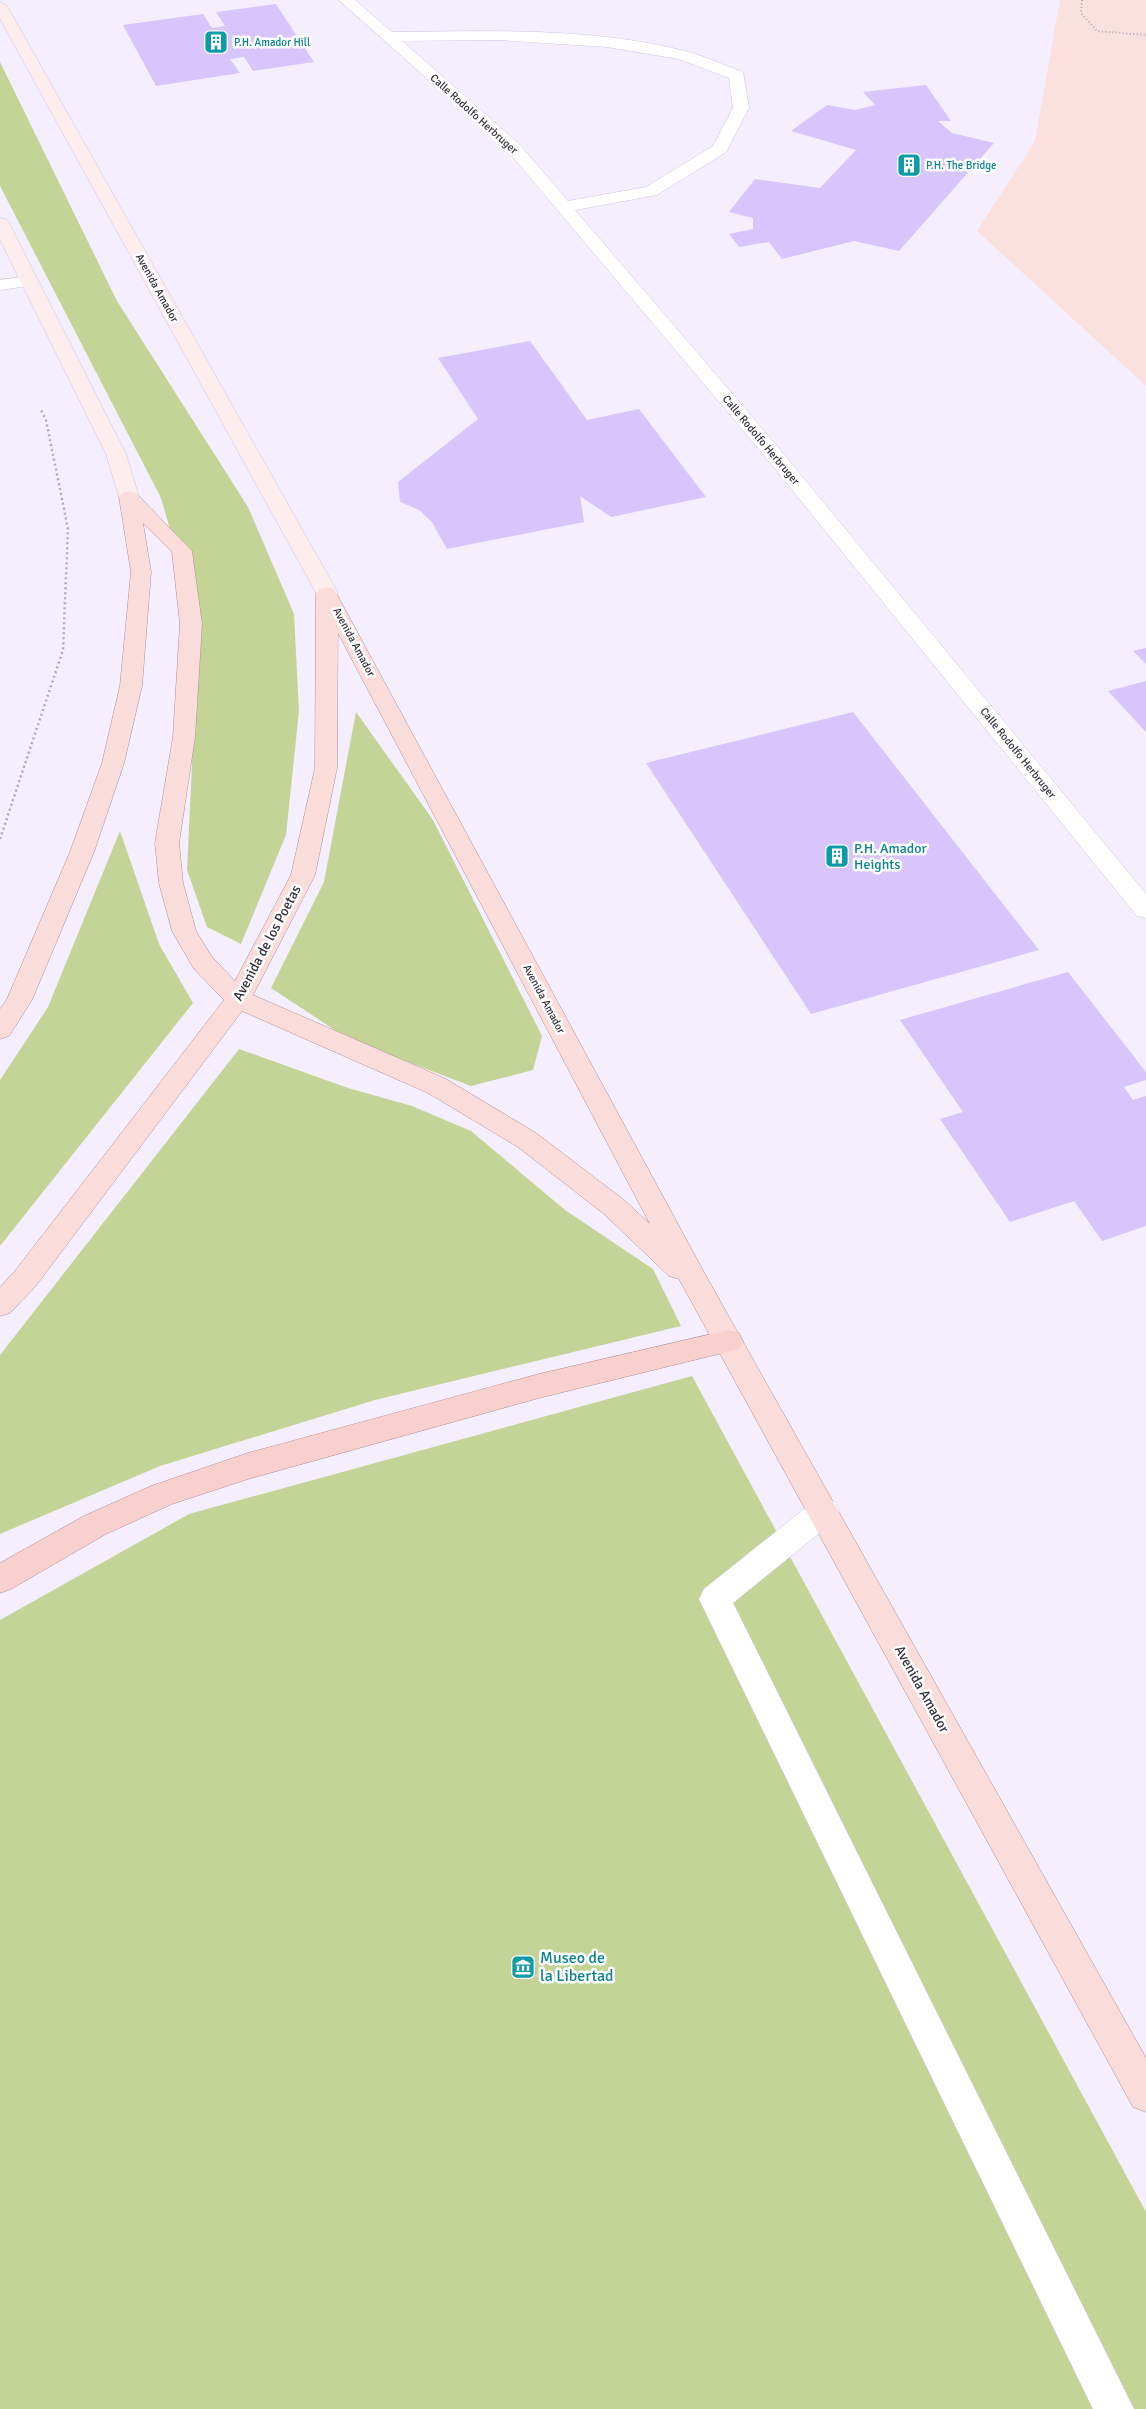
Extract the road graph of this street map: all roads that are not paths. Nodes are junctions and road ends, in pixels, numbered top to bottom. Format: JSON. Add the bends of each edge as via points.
{"nodes":[{"id":1,"x":346,"y":0,"type":"edge"},
{"id":2,"x":0,"y":6,"type":"edge"},
{"id":3,"x":388,"y":37,"type":"junction"},
{"id":4,"x":564,"y":207,"type":"junction"},
{"id":5,"x":0,"y":223,"type":"edge"},
{"id":6,"x":29,"y":281,"type":"junction"},
{"id":7,"x":0,"y":285,"type":"edge"},
{"id":8,"x":129,"y":497,"type":"junction"},
{"id":9,"x":327,"y":592,"type":"junction"},
{"id":10,"x":1146,"y":910,"type":"edge"},
{"id":11,"x":238,"y":999,"type":"junction"},
{"id":12,"x":0,"y":1030,"type":"edge"},
{"id":13,"x":696,"y":1284,"type":"junction"},
{"id":14,"x":0,"y":1305,"type":"edge"},
{"id":15,"x":729,"y":1341,"type":"junction"},
{"id":16,"x":824,"y":1511,"type":"junction"},
{"id":17,"x":0,"y":1579,"type":"edge"},
{"id":18,"x":1146,"y":2094,"type":"edge"},
{"id":19,"x":1114,"y":2409,"type":"edge"}],
"edges":[{"from":1,"to":3,"type":"street","name":"Calle Rodolfo Herbruger"},
{"from":2,"to":9,"type":"main road","name":"Avenida Amador"},
{"from":3,"to":4,"type":"street","name":"Calle Rodolfo Herbruger","via":[[513,147]]},
{"from":3,"to":4,"type":"street","via":[[498,35],[607,42],[682,55],[737,75],[741,108],[720,149],[650,191]]},
{"from":4,"to":10,"type":"street","name":"Calle Rodolfo Herbruger","via":[[770,450]]},
{"from":5,"to":6,"type":"main road"},
{"from":6,"to":7,"type":"street"},
{"from":6,"to":8,"type":"main road","via":[[116,454]]},
{"from":8,"to":11,"type":"main road","via":[[182,551],[192,624],[184,737],[167,843],[172,883],[184,932],[203,963]]},
{"from":8,"to":12,"type":"main road","via":[[141,572],[131,686],[113,763],[79,861],[19,1000]]},
{"from":9,"to":11,"type":"main road","name":"Avenida de los Poetas","via":[[326,768],[303,875]]},
{"from":9,"to":13,"type":"main road","name":"Avenida Amador"},
{"from":11,"to":13,"type":"main road","name":"Avenida Amador","via":[[437,1086],[527,1140],[614,1207]]},
{"from":11,"to":14,"type":"main road","name":"Avenida de los Poetas","via":[[25,1279]]},
{"from":13,"to":15,"type":"main road","name":"Avenida Amador"},
{"from":15,"to":16,"type":"main road","name":"Avenida Amador"},
{"from":15,"to":17,"type":"highway","via":[[540,1386],[248,1466],[162,1495],[95,1525]]},
{"from":16,"to":18,"type":"main road","name":"Avenida Amador"},
{"from":16,"to":19,"type":"street","via":[[715,1599]]}]}
